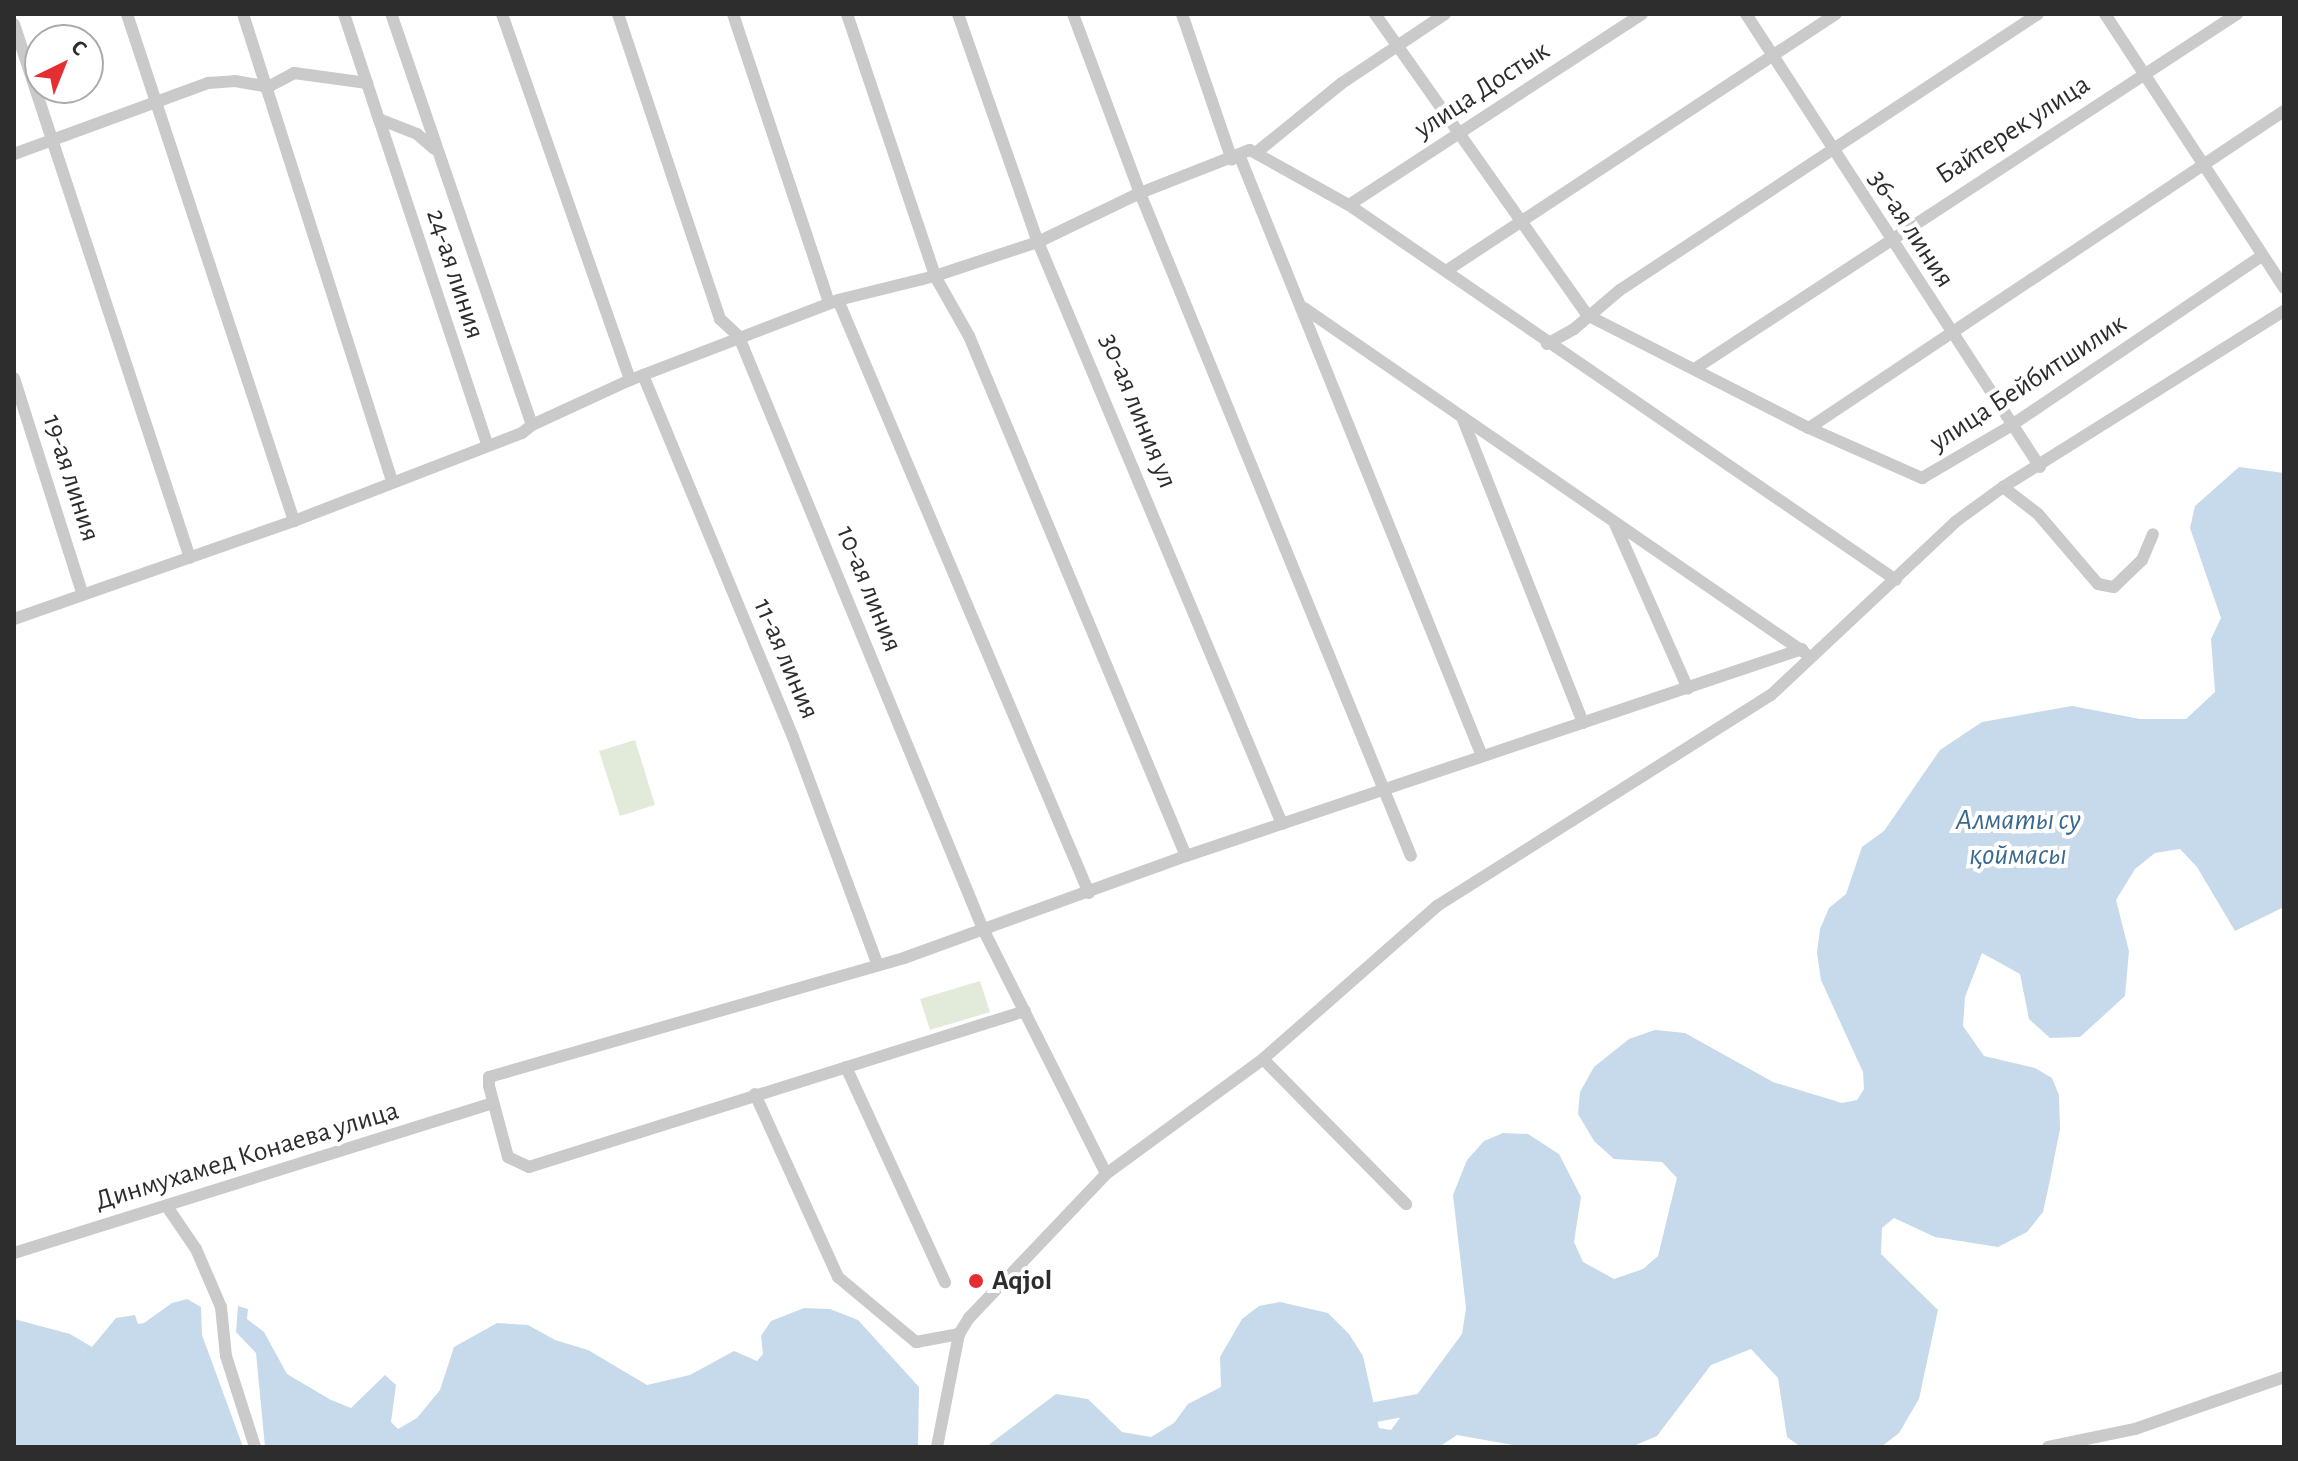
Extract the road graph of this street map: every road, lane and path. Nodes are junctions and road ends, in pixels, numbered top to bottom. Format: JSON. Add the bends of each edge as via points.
{"nodes":[{"id":1,"x":127,"y":14,"type":"edge"},
{"id":2,"x":243,"y":14,"type":"edge"},
{"id":3,"x":344,"y":14,"type":"edge"},
{"id":4,"x":391,"y":14,"type":"edge"},
{"id":5,"x":502,"y":14,"type":"edge"},
{"id":6,"x":618,"y":14,"type":"edge"},
{"id":7,"x":733,"y":14,"type":"edge"},
{"id":8,"x":847,"y":14,"type":"edge"},
{"id":9,"x":958,"y":14,"type":"edge"},
{"id":10,"x":1073,"y":14,"type":"edge"},
{"id":11,"x":1182,"y":14,"type":"edge"},
{"id":12,"x":1375,"y":14,"type":"edge"},
{"id":13,"x":1445,"y":14,"type":"edge"},
{"id":14,"x":1642,"y":14,"type":"edge"},
{"id":15,"x":1746,"y":14,"type":"edge"},
{"id":16,"x":1836,"y":14,"type":"edge"},
{"id":17,"x":2038,"y":14,"type":"edge"},
{"id":18,"x":2105,"y":14,"type":"edge"},
{"id":19,"x":2237,"y":14,"type":"edge"},
{"id":20,"x":14,"y":24,"type":"edge"},
{"id":21,"x":1396,"y":45,"type":"junction"},
{"id":22,"x":1774,"y":55,"type":"junction"},
{"id":23,"x":2143,"y":75,"type":"junction"},
{"id":24,"x":367,"y":83,"type":"junction"},
{"id":25,"x":268,"y":87,"type":"junction"},
{"id":26,"x":157,"y":101,"type":"junction"},
{"id":27,"x":2284,"y":111,"type":"edge"},
{"id":28,"x":379,"y":119,"type":"junction"},
{"id":29,"x":1460,"y":131,"type":"junction"},
{"id":30,"x":52,"y":141,"type":"junction"},
{"id":31,"x":1832,"y":150,"type":"junction"},
{"id":32,"x":437,"y":151,"type":"junction"},
{"id":33,"x":1257,"y":152,"type":"junction"},
{"id":34,"x":14,"y":154,"type":"edge"},
{"id":35,"x":1236,"y":159,"type":"junction"},
{"id":36,"x":2203,"y":166,"type":"junction"},
{"id":37,"x":1140,"y":193,"type":"junction"},
{"id":38,"x":1349,"y":205,"type":"junction"},
{"id":39,"x":1523,"y":225,"type":"junction"},
{"id":40,"x":1888,"y":239,"type":"junction"},
{"id":41,"x":1038,"y":242,"type":"junction"},
{"id":42,"x":2262,"y":256,"type":"junction"},
{"id":43,"x":1446,"y":271,"type":"junction"},
{"id":44,"x":935,"y":276,"type":"junction"},
{"id":45,"x":2284,"y":288,"type":"edge"},
{"id":46,"x":834,"y":302,"type":"junction"},
{"id":47,"x":1304,"y":308,"type":"junction"},
{"id":48,"x":2284,"y":311,"type":"edge"},
{"id":49,"x":1587,"y":315,"type":"junction"},
{"id":50,"x":1952,"y":334,"type":"junction"},
{"id":51,"x":739,"y":337,"type":"junction"},
{"id":52,"x":1547,"y":344,"type":"junction"},
{"id":53,"x":1696,"y":368,"type":"junction"},
{"id":54,"x":643,"y":375,"type":"junction"},
{"id":55,"x":14,"y":378,"type":"edge"},
{"id":56,"x":630,"y":380,"type":"junction"},
{"id":57,"x":1462,"y":417,"type":"junction"},
{"id":58,"x":532,"y":425,"type":"junction"},
{"id":59,"x":2009,"y":427,"type":"junction"},
{"id":60,"x":1809,"y":428,"type":"junction"},
{"id":61,"x":487,"y":444,"type":"junction"},
{"id":62,"x":2040,"y":467,"type":"junction"},
{"id":63,"x":392,"y":480,"type":"junction"},
{"id":64,"x":2003,"y":487,"type":"junction"},
{"id":65,"x":294,"y":521,"type":"junction"},
{"id":66,"x":1614,"y":521,"type":"junction"},
{"id":67,"x":2153,"y":534,"type":"dead end"},
{"id":68,"x":190,"y":558,"type":"junction"},
{"id":69,"x":1896,"y":580,"type":"junction"},
{"id":70,"x":82,"y":593,"type":"junction"},
{"id":71,"x":14,"y":619,"type":"edge"},
{"id":72,"x":1802,"y":649,"type":"junction"},
{"id":73,"x":1812,"y":660,"type":"junction"},
{"id":74,"x":1688,"y":689,"type":"junction"},
{"id":75,"x":1583,"y":723,"type":"junction"},
{"id":76,"x":1482,"y":756,"type":"junction"},
{"id":77,"x":1384,"y":792,"type":"junction"},
{"id":78,"x":1282,"y":824,"type":"junction"},
{"id":79,"x":1186,"y":856,"type":"junction"},
{"id":80,"x":1411,"y":856,"type":"dead end"},
{"id":81,"x":1089,"y":893,"type":"junction"},
{"id":82,"x":983,"y":929,"type":"junction"},
{"id":83,"x":878,"y":965,"type":"junction"},
{"id":84,"x":1025,"y":1011,"type":"junction"},
{"id":85,"x":1263,"y":1059,"type":"junction"},
{"id":86,"x":846,"y":1067,"type":"junction"},
{"id":87,"x":755,"y":1094,"type":"junction"},
{"id":88,"x":493,"y":1103,"type":"junction"},
{"id":89,"x":1106,"y":1174,"type":"junction"},
{"id":90,"x":1406,"y":1204,"type":"dead end"},
{"id":91,"x":168,"y":1208,"type":"junction"},
{"id":92,"x":14,"y":1253,"type":"edge"},
{"id":93,"x":945,"y":1282,"type":"dead end"},
{"id":94,"x":959,"y":1334,"type":"junction"},
{"id":95,"x":2284,"y":1377,"type":"edge"},
{"id":96,"x":255,"y":1447,"type":"edge"},
{"id":97,"x":937,"y":1447,"type":"edge"},
{"id":98,"x":2048,"y":1447,"type":"edge"}],
"edges":[{"from":1,"to":26,"type":"street"},
{"from":2,"to":25,"type":"street"},
{"from":3,"to":24,"type":"street"},
{"from":4,"to":32,"type":"street"},
{"from":5,"to":56,"type":"street"},
{"from":6,"to":51,"type":"street","name":"10-ая линия","via":[[720,319]]},
{"from":7,"to":46,"type":"street"},
{"from":8,"to":44,"type":"street"},
{"from":9,"to":41,"type":"street","name":"30-ая линия ул"},
{"from":10,"to":37,"type":"street"},
{"from":11,"to":35,"type":"street"},
{"from":12,"to":21,"type":"street"},
{"from":13,"to":21,"type":"street"},
{"from":14,"to":29,"type":"street","name":"улица Достык"},
{"from":15,"to":22,"type":"street","name":"36-ая линия"},
{"from":16,"to":22,"type":"street"},
{"from":17,"to":31,"type":"street"},
{"from":18,"to":23,"type":"street"},
{"from":19,"to":23,"type":"street","name":"Байтерек улица"},
{"from":20,"to":30,"type":"street"},
{"from":21,"to":29,"type":"street"},
{"from":21,"to":33,"type":"street"},
{"from":22,"to":31,"type":"street","name":"36-ая линия"},
{"from":22,"to":39,"type":"street"},
{"from":23,"to":36,"type":"street"},
{"from":23,"to":40,"type":"street","name":"Байтерек улица"},
{"from":24,"to":25,"type":"street","via":[[294,73]]},
{"from":24,"to":28,"type":"street","name":"24-ая линия"},
{"from":25,"to":26,"type":"street","via":[[208,83]]},
{"from":25,"to":63,"type":"street"},
{"from":26,"to":30,"type":"street"},
{"from":26,"to":65,"type":"street"},
{"from":27,"to":36,"type":"street"},
{"from":28,"to":32,"type":"street","via":[[417,134]]},
{"from":28,"to":61,"type":"street","name":"24-ая линия"},
{"from":29,"to":38,"type":"street","name":"улица Достык"},
{"from":29,"to":39,"type":"street"},
{"from":30,"to":34,"type":"street"},
{"from":30,"to":68,"type":"street"},
{"from":31,"to":40,"type":"street","name":"36-ая линия"},
{"from":31,"to":49,"type":"street"},
{"from":32,"to":58,"type":"street"},
{"from":33,"to":35,"type":"street"},
{"from":33,"to":38,"type":"street"},
{"from":35,"to":37,"type":"street"},
{"from":35,"to":47,"type":"street"},
{"from":36,"to":42,"type":"street"},
{"from":36,"to":50,"type":"street"},
{"from":37,"to":41,"type":"street"},
{"from":37,"to":77,"type":"street"},
{"from":38,"to":43,"type":"street"},
{"from":39,"to":43,"type":"street"},
{"from":39,"to":49,"type":"street"},
{"from":40,"to":50,"type":"street","name":"36-ая линия"},
{"from":40,"to":53,"type":"street","name":"Байтерек улица"},
{"from":41,"to":44,"type":"street"},
{"from":41,"to":78,"type":"street","name":"30-ая линия ул"},
{"from":42,"to":45,"type":"street"},
{"from":42,"to":59,"type":"street","name":"улица Бейбитшилик"},
{"from":43,"to":52,"type":"street"},
{"from":44,"to":46,"type":"street"},
{"from":44,"to":79,"type":"street","via":[[969,336]]},
{"from":46,"to":51,"type":"street"},
{"from":46,"to":81,"type":"street"},
{"from":47,"to":57,"type":"street"},
{"from":47,"to":76,"type":"street"},
{"from":48,"to":62,"type":"street"},
{"from":49,"to":52,"type":"street"},
{"from":49,"to":53,"type":"street"},
{"from":50,"to":59,"type":"street","name":"36-ая линия"},
{"from":50,"to":60,"type":"street"},
{"from":51,"to":54,"type":"street"},
{"from":51,"to":82,"type":"street","name":"10-ая линия"},
{"from":52,"to":69,"type":"street"},
{"from":53,"to":60,"type":"street"},
{"from":54,"to":56,"type":"street"},
{"from":54,"to":83,"type":"street","name":"11-ая линия","via":[[793,737]]},
{"from":55,"to":70,"type":"street","name":"19-ая линия"},
{"from":56,"to":58,"type":"street"},
{"from":57,"to":66,"type":"street"},
{"from":57,"to":75,"type":"street"},
{"from":58,"to":61,"type":"street"},
{"from":59,"to":60,"type":"street","name":"улица Бейбитшилик","via":[[1922,478]]},
{"from":59,"to":62,"type":"street","name":"36-ая линия"},
{"from":61,"to":63,"type":"street"},
{"from":62,"to":64,"type":"street"},
{"from":63,"to":65,"type":"street"},
{"from":64,"to":67,"type":"street","via":[[2038,514],[2098,584],[2114,587],[2142,560]]},
{"from":64,"to":69,"type":"street","via":[[1955,522]]},
{"from":65,"to":68,"type":"street"},
{"from":66,"to":72,"type":"street"},
{"from":66,"to":74,"type":"street"},
{"from":68,"to":70,"type":"street"},
{"from":69,"to":73,"type":"street"},
{"from":70,"to":71,"type":"street"},
{"from":72,"to":73,"type":"street"},
{"from":72,"to":74,"type":"street"},
{"from":73,"to":85,"type":"street","via":[[1735,721],[1437,906]]},
{"from":74,"to":75,"type":"street"},
{"from":75,"to":76,"type":"street"},
{"from":76,"to":77,"type":"street"},
{"from":77,"to":78,"type":"street"},
{"from":77,"to":80,"type":"street"},
{"from":78,"to":79,"type":"street"},
{"from":79,"to":81,"type":"street"},
{"from":81,"to":82,"type":"street"},
{"from":82,"to":83,"type":"street"},
{"from":82,"to":84,"type":"street","name":"10-ая линия"},
{"from":83,"to":88,"type":"street","via":[[489,1077]]},
{"from":84,"to":86,"type":"street"},
{"from":84,"to":89,"type":"street","name":"10-ая линия"},
{"from":85,"to":89,"type":"street"},
{"from":85,"to":90,"type":"street"},
{"from":86,"to":87,"type":"street"},
{"from":86,"to":93,"type":"street"},
{"from":87,"to":88,"type":"street","via":[[529,1167],[508,1157]]},
{"from":87,"to":94,"type":"street","via":[[838,1277],[916,1342]]},
{"from":88,"to":91,"type":"street","name":"Динмухамед Конаева улица"},
{"from":89,"to":94,"type":"street","via":[[986,1297]]},
{"from":91,"to":92,"type":"street","name":"Динмухамед Конаева улица"},
{"from":91,"to":96,"type":"street","via":[[196,1249],[221,1307],[226,1356]]},
{"from":94,"to":97,"type":"street"},
{"from":95,"to":98,"type":"street","via":[[2135,1429]]}]}
